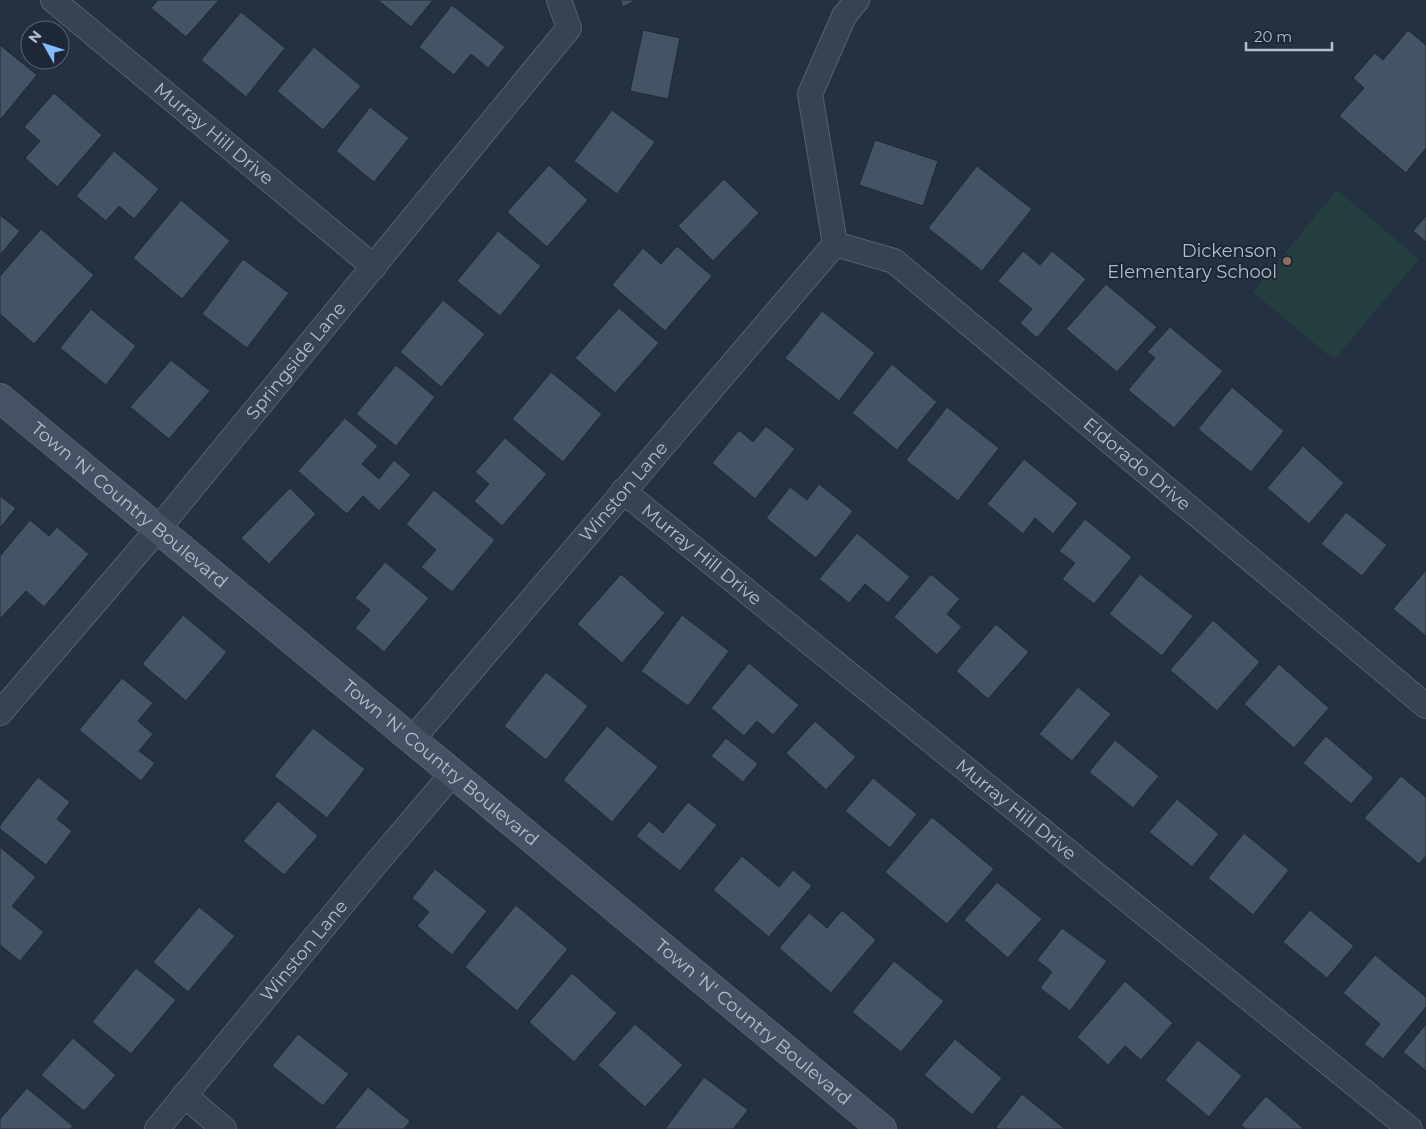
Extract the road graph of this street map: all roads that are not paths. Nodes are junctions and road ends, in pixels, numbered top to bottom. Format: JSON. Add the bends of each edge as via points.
{"nodes":[{"id":1,"x":53,"y":0,"type":"edge"},
{"id":2,"x":559,"y":0,"type":"edge"},
{"id":3,"x":857,"y":0,"type":"edge"},
{"id":4,"x":835,"y":244,"type":"junction"},
{"id":5,"x":374,"y":267,"type":"junction"},
{"id":6,"x":0,"y":398,"type":"edge"},
{"id":7,"x":623,"y":491,"type":"junction"},
{"id":8,"x":158,"y":529,"type":"junction"},
{"id":9,"x":1426,"y":706,"type":"edge"},
{"id":10,"x":0,"y":714,"type":"edge"},
{"id":11,"x":412,"y":740,"type":"junction"},
{"id":12,"x":452,"y":773,"type":"junction"},
{"id":13,"x":184,"y":1096,"type":"junction"},
{"id":14,"x":157,"y":1129,"type":"edge"},
{"id":15,"x":224,"y":1129,"type":"edge"},
{"id":16,"x":882,"y":1129,"type":"edge"},
{"id":17,"x":1410,"y":1129,"type":"edge"}],
"edges":[{"from":1,"to":5,"type":"street","name":"Murray Hill Drive"},
{"from":2,"to":5,"type":"street","name":"Springside Lane","via":[[569,28]]},
{"from":3,"to":4,"type":"street","via":[[844,16],[810,94]]},
{"from":4,"to":7,"type":"street","name":"Winston Lane"},
{"from":4,"to":9,"type":"street","name":"Eldorado Drive","via":[[894,261]]},
{"from":5,"to":8,"type":"street","name":"Springside Lane"},
{"from":6,"to":8,"type":"street","name":"Town 'N' Country Boulevard"},
{"from":7,"to":11,"type":"street","name":"Winston Lane"},
{"from":7,"to":17,"type":"street","name":"Murray Hill Drive"},
{"from":8,"to":10,"type":"street","name":"Springside Lane"},
{"from":8,"to":11,"type":"street","name":"Town 'N' Country Boulevard"},
{"from":11,"to":12,"type":"street","name":"Town 'N' Country Boulevard"},
{"from":12,"to":13,"type":"street","name":"Winston Lane"},
{"from":12,"to":16,"type":"street","name":"Town 'N' Country Boulevard"},
{"from":13,"to":14,"type":"street","name":"Winston Lane"},
{"from":13,"to":15,"type":"street"}]}
